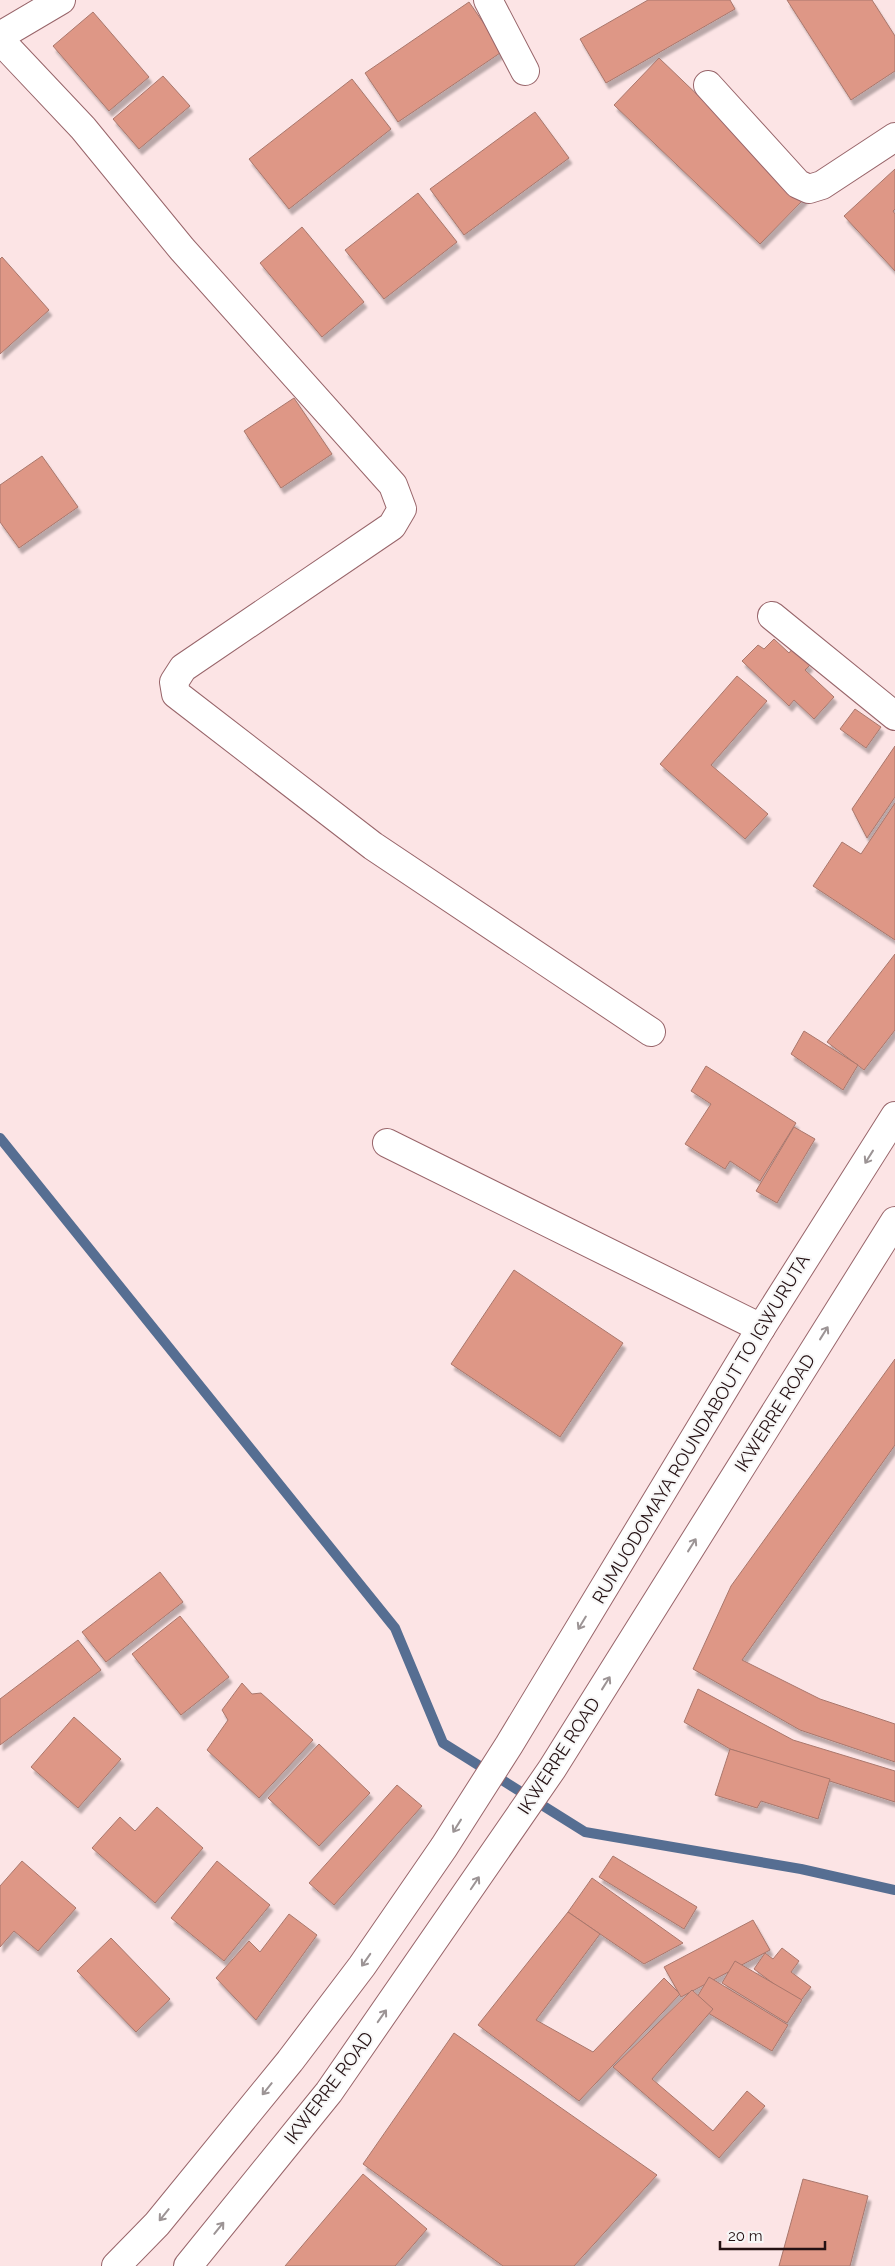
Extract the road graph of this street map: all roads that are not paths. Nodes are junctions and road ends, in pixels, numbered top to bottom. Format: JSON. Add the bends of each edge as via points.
{"nodes":[{"id":1,"x":61,"y":0,"type":"edge"},
{"id":2,"x":488,"y":0,"type":"edge"},
{"id":3,"x":0,"y":38,"type":"edge"},
{"id":4,"x":525,"y":71,"type":"dead end"},
{"id":5,"x":708,"y":85,"type":"dead end"},
{"id":6,"x":895,"y":137,"type":"edge"},
{"id":7,"x":772,"y":616,"type":"dead end"},
{"id":8,"x":895,"y":716,"type":"edge"},
{"id":9,"x":652,"y":1032,"type":"dead end"},
{"id":10,"x":895,"y":1116,"type":"edge"},
{"id":11,"x":387,"y":1143,"type":"dead end"},
{"id":12,"x":895,"y":1221,"type":"edge"},
{"id":13,"x":761,"y":1328,"type":"junction"},
{"id":14,"x":116,"y":2266,"type":"edge"},
{"id":15,"x":188,"y":2266,"type":"edge"}],
"edges":[{"from":1,"to":3,"type":"main road"},
{"from":2,"to":4,"type":"main road"},
{"from":3,"to":9,"type":"main road","via":[[83,128],[182,248],[393,485],[402,510],[392,526],[183,668],[174,682],[176,694],[373,846]]},
{"from":5,"to":6,"type":"main road","via":[[798,184],[809,189],[822,185]]},
{"from":7,"to":8,"type":"main road"},
{"from":10,"to":13,"type":"main road","name":"RUMUODOMAYA ROUNDABOUT TO IGWURUTA","one_way":true},
{"from":11,"to":13,"type":"main road"},
{"from":15,"to":12,"type":"main road","name":"IKWERRE ROAD","one_way":true,"via":[[329,2092],[523,1812]]},
{"from":13,"to":14,"type":"main road","name":"RUMUODOMAYA ROUNDABOUT TO IGWURUTA","one_way":true,"via":[[444,1847],[356,1974],[290,2061],[157,2224]]}]}
